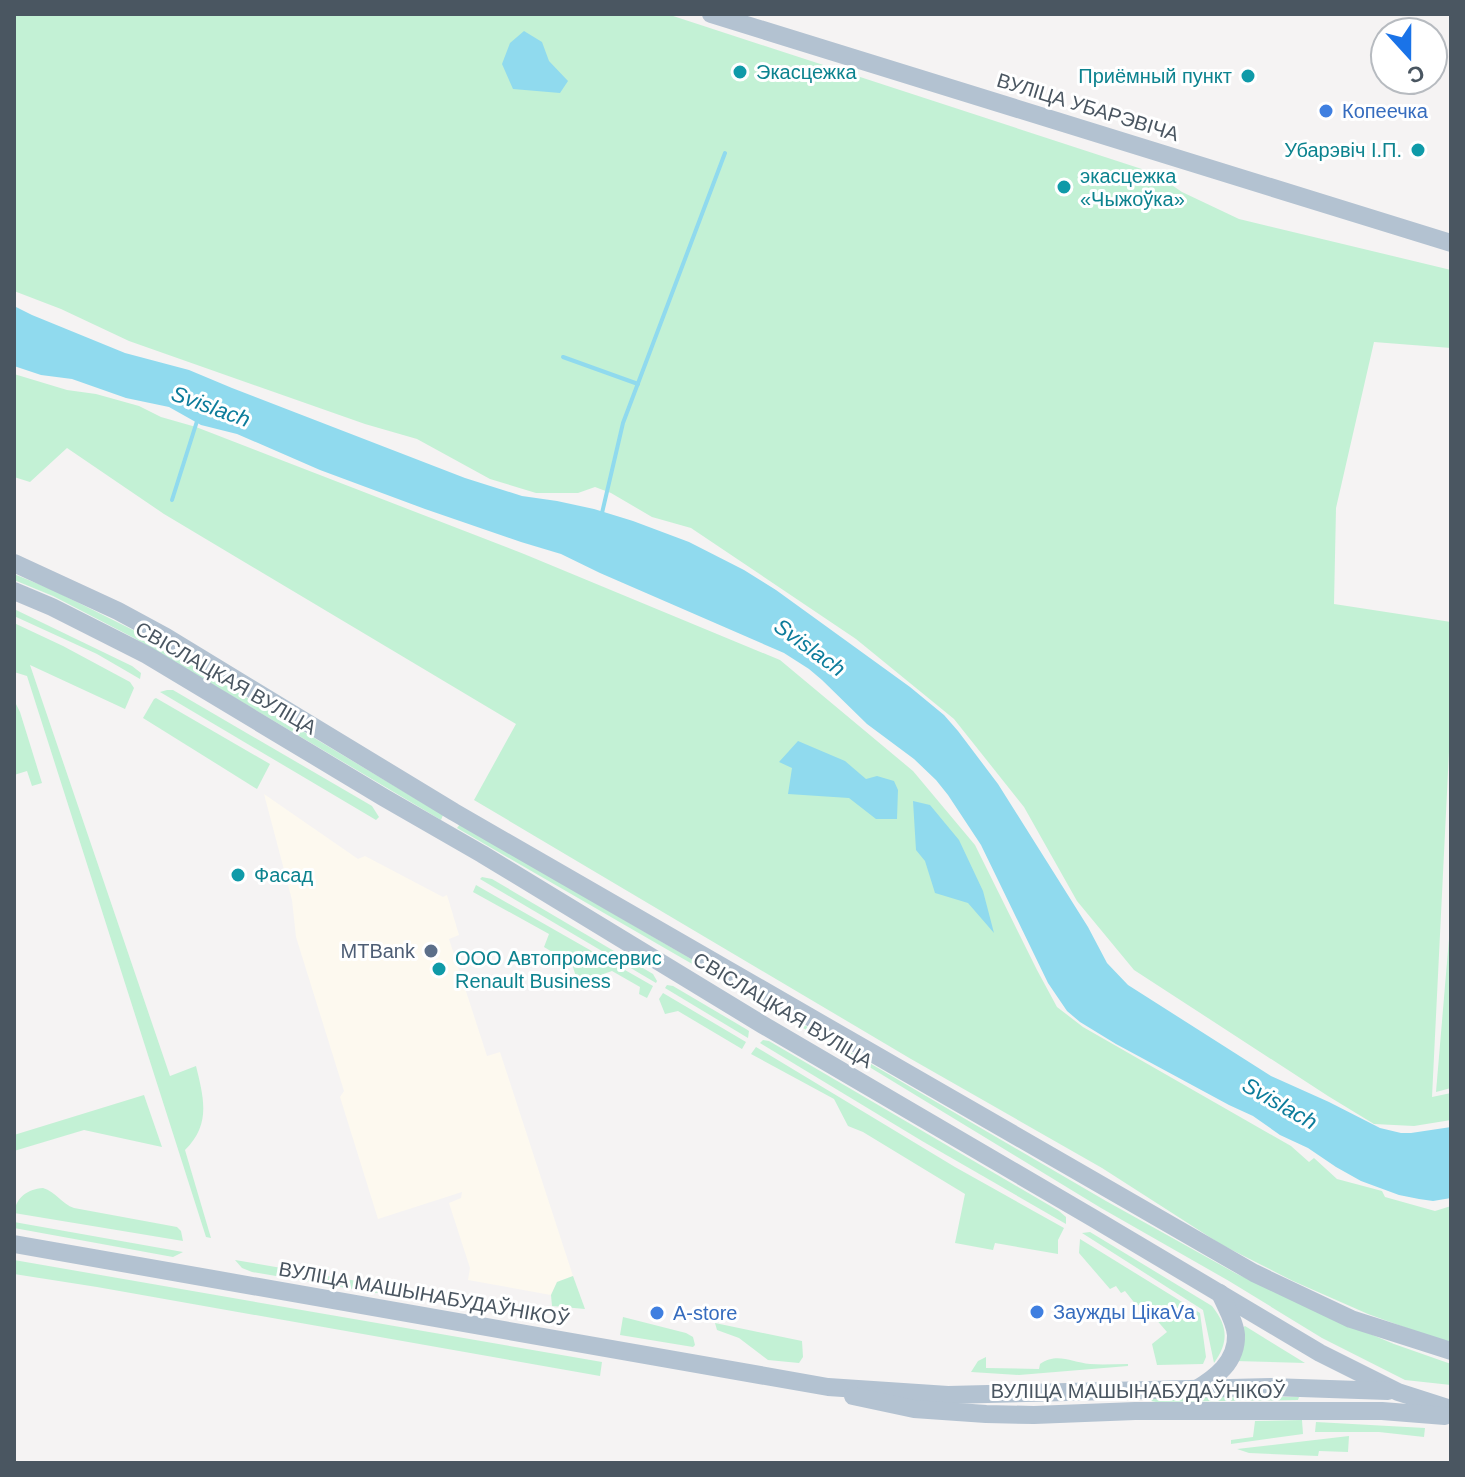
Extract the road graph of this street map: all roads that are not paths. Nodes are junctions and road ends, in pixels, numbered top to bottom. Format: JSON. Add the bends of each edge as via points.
{"nodes":[{"id":1,"x":711,"y":14,"type":"edge"},
{"id":2,"x":1451,"y":243,"type":"edge"},
{"id":3,"x":14,"y":563,"type":"edge"},
{"id":4,"x":14,"y":591,"type":"edge"},
{"id":5,"x":14,"y":1244,"type":"edge"},
{"id":6,"x":1220,"y":1293,"type":"junction"},
{"id":7,"x":1451,"y":1351,"type":"edge"},
{"id":8,"x":828,"y":1387,"type":"junction"},
{"id":9,"x":1195,"y":1390,"type":"junction"},
{"id":10,"x":1398,"y":1392,"type":"junction"},
{"id":11,"x":1451,"y":1397,"type":"edge"},
{"id":12,"x":1451,"y":1409,"type":"edge"},
{"id":13,"x":1451,"y":1416,"type":"edge"}],
"edges":[{"from":1,"to":2,"type":"main road","name":"ВУЛІЦА УБАРЭВІЧА"},
{"from":3,"to":7,"type":"main road","name":"СВІСЛАЦКАЯ ВУЛІЦА","via":[[166,637],[454,812],[1254,1273],[1351,1319]]},
{"from":4,"to":6,"type":"main road","name":"СВІСЛАЦКАЯ ВУЛІЦА","via":[[147,655]]},
{"from":5,"to":8,"type":"main road","name":"ВУЛІЦА МАШЫНАБУДАЎНІКОЎ"},
{"from":6,"to":9,"type":"main road","via":[[1236,1335],[1233,1351],[1227,1365]]},
{"from":6,"to":10,"type":"main road","name":"СВІСЛАЦКАЯ ВУЛІЦА"},
{"from":8,"to":9,"type":"main road","name":"ВУЛІЦА МАШЫНАБУДАЎНІКОЎ","via":[[948,1395]]},
{"from":8,"to":13,"type":"main road","name":"ВУЛІЦА МАШЫНАБУДАЎНІКОЎ","via":[[914,1409],[986,1414],[1382,1411]]},
{"from":9,"to":10,"type":"main road","name":"ВУЛІЦА МАШЫНАБУДАЎНІКОЎ"},
{"from":10,"to":11,"type":"main road","name":"ВУЛІЦА МАШЫНАБУДАЎНІКОЎ"},
{"from":10,"to":12,"type":"main road","name":"СВІСЛАЦКАЯ ВУЛІЦА"}]}
